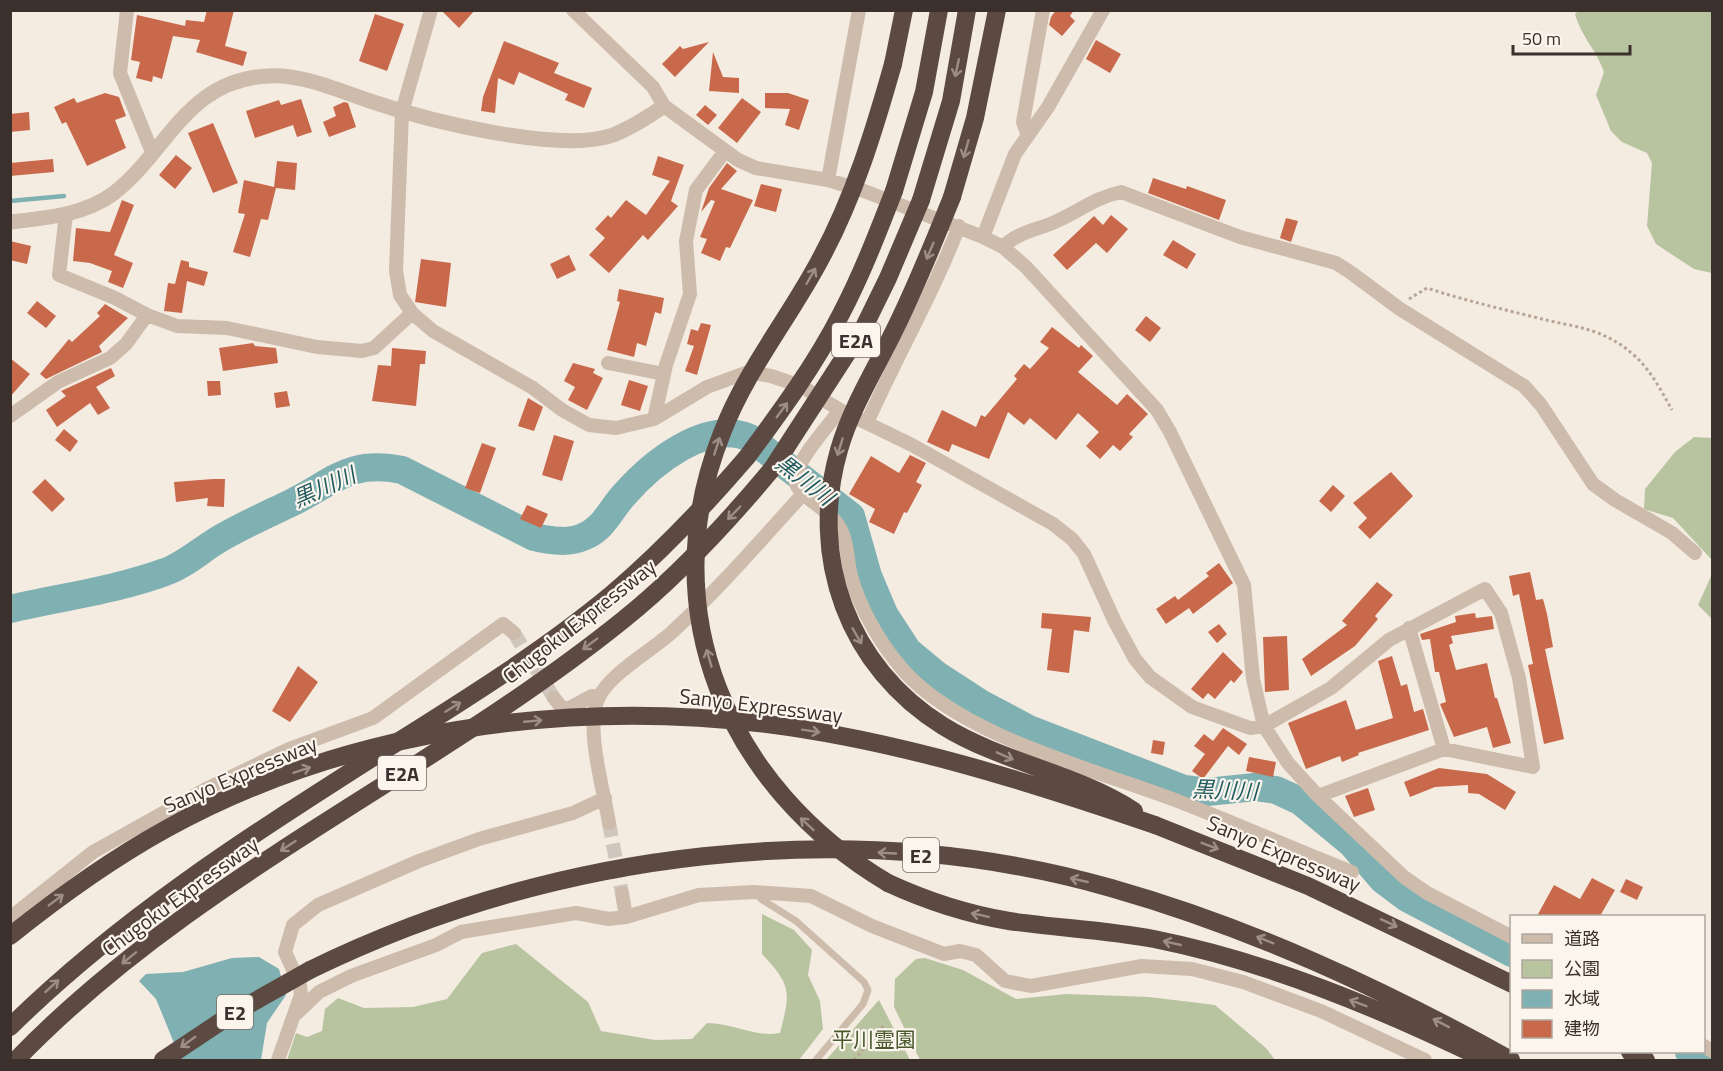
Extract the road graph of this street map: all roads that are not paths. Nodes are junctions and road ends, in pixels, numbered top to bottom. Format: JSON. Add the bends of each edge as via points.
{"nodes":[{"id":1,"x":127,"y":10,"type":"edge"},
{"id":2,"x":430,"y":10,"type":"edge"},
{"id":3,"x":573,"y":10,"type":"edge"},
{"id":4,"x":859,"y":10,"type":"edge"},
{"id":5,"x":904,"y":10,"type":"edge"},
{"id":6,"x":939,"y":10,"type":"edge"},
{"id":7,"x":967,"y":10,"type":"edge"},
{"id":8,"x":997,"y":10,"type":"edge"},
{"id":9,"x":1043,"y":10,"type":"edge"},
{"id":10,"x":1103,"y":10,"type":"edge"},
{"id":11,"x":664,"y":106,"type":"junction"},
{"id":12,"x":402,"y":112,"type":"junction"},
{"id":13,"x":1028,"y":135,"type":"junction"},
{"id":14,"x":725,"y":151,"type":"junction"},
{"id":15,"x":152,"y":152,"type":"junction"},
{"id":16,"x":828,"y":180,"type":"junction"},
{"id":17,"x":66,"y":214,"type":"junction"},
{"id":18,"x":10,"y":222,"type":"edge"},
{"id":19,"x":959,"y":226,"type":"junction"},
{"id":20,"x":983,"y":237,"type":"junction"},
{"id":21,"x":1003,"y":247,"type":"junction"},
{"id":22,"x":412,"y":313,"type":"junction"},
{"id":23,"x":147,"y":315,"type":"junction"},
{"id":24,"x":608,"y":363,"type":"dead end"},
{"id":25,"x":664,"y":374,"type":"junction"},
{"id":26,"x":840,"y":410,"type":"junction"},
{"id":27,"x":12,"y":412,"type":"edge"},
{"id":28,"x":654,"y":419,"type":"junction"},
{"id":29,"x":867,"y":423,"type":"junction"},
{"id":30,"x":803,"y":494,"type":"junction"},
{"id":31,"x":1695,"y":553,"type":"dead end"},
{"id":32,"x":1409,"y":628,"type":"junction"},
{"id":33,"x":514,"y":633,"type":"dead end"},
{"id":34,"x":598,"y":697,"type":"junction"},
{"id":35,"x":554,"y":698,"type":"tunnel mouth"},
{"id":36,"x":1264,"y":726,"type":"junction"},
{"id":37,"x":1444,"y":750,"type":"junction"},
{"id":38,"x":1318,"y":796,"type":"junction"},
{"id":39,"x":605,"y":798,"type":"junction"},
{"id":40,"x":609,"y":823,"type":"tunnel mouth"},
{"id":41,"x":1155,"y":825,"type":"junction"},
{"id":42,"x":1352,"y":873,"type":"dead end"},
{"id":43,"x":760,"y":892,"type":"junction"},
{"id":44,"x":622,"y":893,"type":"tunnel mouth"},
{"id":45,"x":626,"y":917,"type":"junction"},
{"id":46,"x":10,"y":918,"type":"edge"},
{"id":47,"x":10,"y":936,"type":"edge"},
{"id":48,"x":1510,"y":936,"type":"edge"},
{"id":49,"x":1510,"y":983,"type":"edge"},
{"id":50,"x":296,"y":1014,"type":"junction"},
{"id":51,"x":10,"y":1027,"type":"edge"},
{"id":52,"x":1632,"y":1053,"type":"edge"},
{"id":53,"x":16,"y":1060,"type":"edge"},
{"id":54,"x":162,"y":1060,"type":"edge"},
{"id":55,"x":278,"y":1060,"type":"edge"},
{"id":56,"x":816,"y":1060,"type":"edge"},
{"id":57,"x":1425,"y":1060,"type":"edge"},
{"id":58,"x":1488,"y":1060,"type":"edge"},
{"id":59,"x":1511,"y":1060,"type":"edge"},
{"id":60,"x":1646,"y":1060,"type":"edge"}],
"edges":[{"from":1,"to":15,"type":"street","via":[[120,73]]},
{"from":2,"to":12,"type":"street"},
{"from":3,"to":11,"type":"street","via":[[653,87]]},
{"from":4,"to":16,"type":"street"},
{"from":58,"to":5,"type":"highway","one_way":true,"bridge":true,"via":[[1366,1006],[1238,961],[1154,939],[1009,921],[923,899],[856,864],[795,812],[765,778],[743,743],[720,696],[699,610],[698,524],[707,479],[721,433],[742,387],[812,275],[841,217],[873,135]]},
{"from":51,"to":6,"type":"highway","name":"Chugoku Expressway","number":"E2A","one_way":true,"bridge":true,"via":[[100,945],[161,897],[506,673],[611,594],[681,530],[747,457],[793,393],[841,315],[894,191],[924,92]]},
{"from":7,"to":53,"type":"highway","name":"Chugoku Expressway","number":"E2A","one_way":true,"bridge":true,"via":[[951,101],[921,200],[888,278],[830,384],[747,499],[671,578],[623,620],[506,706],[166,928],[90,990]]},
{"from":8,"to":41,"type":"highway","one_way":true,"bridge":true,"via":[[975,118],[952,197],[914,290],[865,386],[839,449],[829,500],[831,564],[852,629],[868,656],[914,705],[974,742],[1110,795]]},
{"from":9,"to":13,"type":"street","via":[[1023,122]]},
{"from":10,"to":13,"type":"street"},
{"from":11,"to":12,"type":"street","via":[[612,135],[583,140],[499,133]]},
{"from":11,"to":14,"type":"street"},
{"from":12,"to":15,"type":"street","via":[[306,80],[274,76],[242,79],[200,99]]},
{"from":12,"to":22,"type":"street","via":[[396,271],[400,295]]},
{"from":13,"to":20,"type":"street","via":[[1015,154]]},
{"from":14,"to":16,"type":"street","via":[[756,168]]},
{"from":14,"to":25,"type":"street","via":[[696,190],[686,241],[690,294]]},
{"from":15,"to":17,"type":"street","via":[[114,193]]},
{"from":16,"to":19,"type":"street"},
{"from":17,"to":18,"type":"street"},
{"from":17,"to":23,"type":"street","via":[[58,275]]},
{"from":19,"to":20,"type":"street"},
{"from":19,"to":29,"type":"street","via":[[939,277]]},
{"from":20,"to":21,"type":"street"},
{"from":21,"to":31,"type":"street","via":[[1021,234],[1057,222],[1105,195],[1121,192],[1240,237],[1336,263],[1400,309],[1524,386],[1593,484],[1665,528]]},
{"from":21,"to":36,"type":"street","via":[[1149,401],[1166,425],[1244,585],[1253,679]]},
{"from":22,"to":23,"type":"street","via":[[375,348],[362,351],[317,347],[227,328],[177,326]]},
{"from":22,"to":28,"type":"street","via":[[433,332],[589,424],[616,428]]},
{"from":23,"to":27,"type":"street","via":[[110,358],[58,382]]},
{"from":24,"to":25,"type":"street"},
{"from":25,"to":28,"type":"street"},
{"from":26,"to":28,"type":"street","via":[[801,386],[748,372],[707,387]]},
{"from":26,"to":29,"type":"street"},
{"from":26,"to":30,"type":"street","via":[[800,465],[795,478]]},
{"from":29,"to":36,"type":"street","via":[[1072,538],[1084,554],[1135,659],[1150,677],[1192,707],[1250,728]]},
{"from":30,"to":34,"type":"street","via":[[706,599],[610,682]]},
{"from":30,"to":42,"type":"street","via":[[838,525],[844,536],[852,577],[868,617],[887,649],[905,672],[946,705],[1015,741],[1182,802]]},
{"from":32,"to":36,"type":"street","via":[[1389,639],[1331,688]]},
{"from":32,"to":37,"type":"street"},
{"from":32,"to":37,"type":"street","via":[[1485,590],[1501,613],[1519,678],[1533,767]]},
{"from":33,"to":46,"type":"street","via":[[503,624],[373,718],[289,749],[136,827],[93,852]]},
{"from":34,"to":35,"type":"street","via":[[592,696],[568,709],[561,708]]},
{"from":34,"to":39,"type":"street","via":[[593,725]]},
{"from":36,"to":38,"type":"street","via":[[1288,763]]},
{"from":37,"to":38,"type":"street"},
{"from":38,"to":48,"type":"street","via":[[1404,877]]},
{"from":39,"to":40,"type":"street"},
{"from":39,"to":50,"type":"street","via":[[573,813],[479,838],[419,861],[318,905],[302,916],[293,925],[285,952],[300,985]]},
{"from":47,"to":41,"type":"highway","name":"Sanyo Expressway","one_way":true,"bridge":true,"via":[[113,860],[167,828],[269,782],[378,747],[528,722],[667,716],[822,732],[933,756],[1040,786]]},
{"from":41,"to":49,"type":"highway","name":"Sanyo Expressway","one_way":true,"via":[[1308,886]]},
{"from":43,"to":45,"type":"street","via":[[699,895]]},
{"from":43,"to":56,"type":"lane","via":[[761,899],[796,921],[864,982],[868,990],[863,1004]]},
{"from":43,"to":57,"type":"street","via":[[812,896],[872,926],[944,954],[960,951],[976,955],[1005,981],[1031,986],[1142,966],[1192,969],[1243,982],[1321,1011]]},
{"from":44,"to":45,"type":"street"},
{"from":45,"to":50,"type":"street","via":[[609,919],[576,913],[461,932],[351,976],[320,992]]},
{"from":50,"to":55,"type":"street"},
{"from":52,"to":60,"type":"highway"},
{"from":59,"to":54,"type":"highway","number":"E2","one_way":true,"bridge":true,"via":[[1349,976],[1216,921],[1109,887],[990,862],[847,850],[660,861],[533,887],[451,911],[310,970]]}]}
